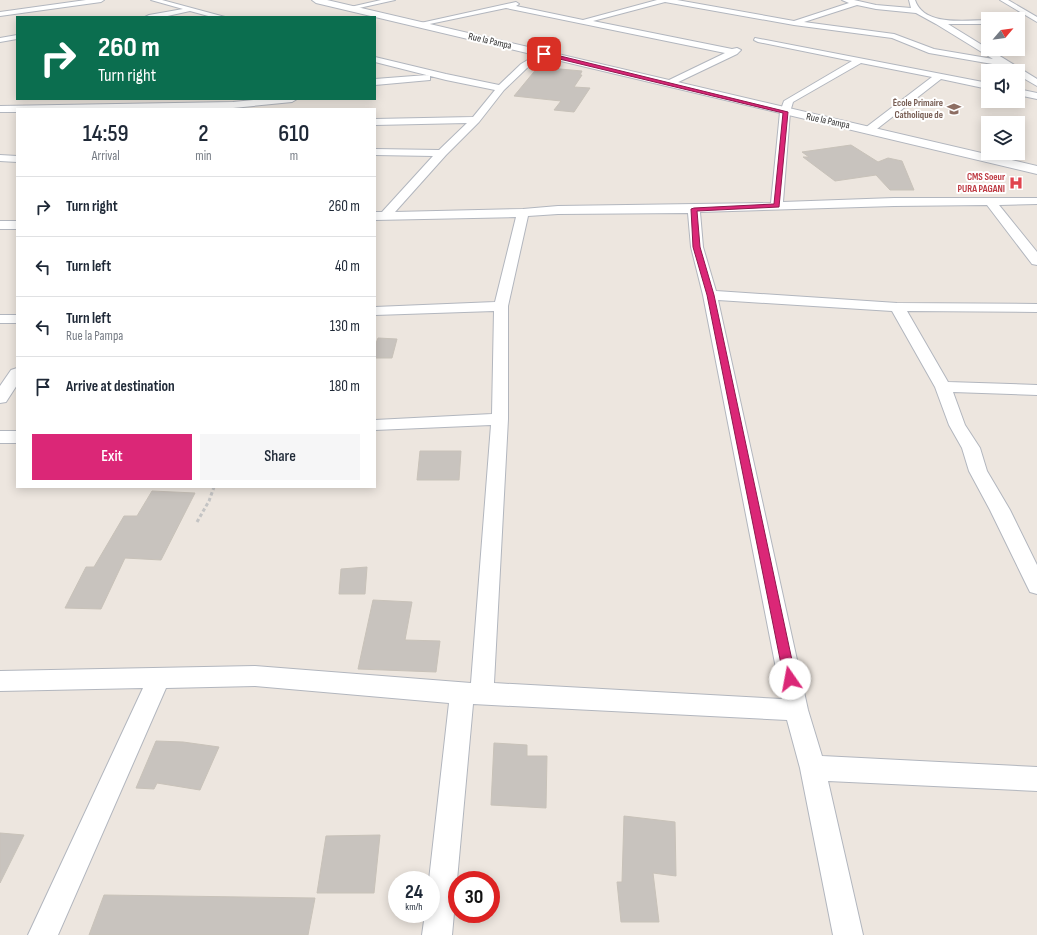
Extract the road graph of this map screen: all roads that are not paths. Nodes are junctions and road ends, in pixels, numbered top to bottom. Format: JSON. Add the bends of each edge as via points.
{"nodes":[{"id":1,"x":101,"y":0,"type":"edge"},
{"id":2,"x":157,"y":0,"type":"edge"},
{"id":3,"x":316,"y":0,"type":"edge"},
{"id":4,"x":392,"y":0,"type":"edge"},
{"id":5,"x":665,"y":0,"type":"edge"},
{"id":6,"x":843,"y":0,"type":"edge"},
{"id":7,"x":912,"y":0,"type":"edge"},
{"id":8,"x":1003,"y":0,"type":"edge"},
{"id":9,"x":527,"y":2,"type":"dead end"},
{"id":10,"x":856,"y":3,"type":"junction"},
{"id":11,"x":505,"y":6,"type":"junction"},
{"id":12,"x":196,"y":10,"type":"junction"},
{"id":13,"x":917,"y":11,"type":"junction"},
{"id":14,"x":350,"y":12,"type":"junction"},
{"id":15,"x":0,"y":14,"type":"edge"},
{"id":16,"x":156,"y":16,"type":"edge"},
{"id":17,"x":217,"y":16,"type":"edge"},
{"id":18,"x":1037,"y":21,"type":"edge"},
{"id":19,"x":582,"y":22,"type":"junction"},
{"id":20,"x":939,"y":22,"type":"junction"},
{"id":21,"x":981,"y":22,"type":"edge"},
{"id":22,"x":1025,"y":22,"type":"edge"},
{"id":23,"x":794,"y":23,"type":"junction"},
{"id":24,"x":420,"y":24,"type":"junction"},
{"id":25,"x":783,"y":30,"type":"dead end"},
{"id":26,"x":770,"y":35,"type":"dead end"},
{"id":27,"x":16,"y":38,"type":"edge"},
{"id":28,"x":0,"y":40,"type":"edge"},
{"id":29,"x":758,"y":40,"type":"junction"},
{"id":30,"x":734,"y":52,"type":"junction"},
{"id":31,"x":544,"y":54,"type":"junction"},
{"id":32,"x":376,"y":59,"type":"edge"},
{"id":33,"x":858,"y":61,"type":"junction"},
{"id":34,"x":1006,"y":64,"type":"joint"},
{"id":35,"x":1025,"y":75,"type":"edge"},
{"id":36,"x":446,"y":77,"type":"junction"},
{"id":37,"x":938,"y":77,"type":"junction"},
{"id":38,"x":376,"y":82,"type":"edge"},
{"id":39,"x":1037,"y":83,"type":"edge"},
{"id":40,"x":670,"y":84,"type":"junction"},
{"id":41,"x":981,"y":85,"type":"edge"},
{"id":42,"x":501,"y":88,"type":"junction"},
{"id":43,"x":1025,"y":93,"type":"edge"},
{"id":44,"x":1037,"y":96,"type":"edge"},
{"id":45,"x":107,"y":100,"type":"edge"},
{"id":46,"x":270,"y":100,"type":"edge"},
{"id":47,"x":249,"y":101,"type":"edge"},
{"id":48,"x":113,"y":108,"type":"joint"},
{"id":49,"x":259,"y":108,"type":"edge"},
{"id":50,"x":0,"y":109,"type":"edge"},
{"id":51,"x":16,"y":109,"type":"edge"},
{"id":52,"x":785,"y":112,"type":"junction"},
{"id":53,"x":476,"y":120,"type":"junction"},
{"id":54,"x":376,"y":122,"type":"edge"},
{"id":55,"x":869,"y":130,"type":"junction"},
{"id":56,"x":376,"y":152,"type":"edge"},
{"id":57,"x":442,"y":153,"type":"junction"},
{"id":58,"x":0,"y":158,"type":"edge"},
{"id":59,"x":16,"y":159,"type":"edge"},
{"id":60,"x":1037,"y":170,"type":"edge"},
{"id":61,"x":1037,"y":201,"type":"edge"},
{"id":62,"x":990,"y":202,"type":"junction"},
{"id":63,"x":777,"y":206,"type":"junction"},
{"id":64,"x":694,"y":209,"type":"junction"},
{"id":65,"x":522,"y":213,"type":"junction"},
{"id":66,"x":380,"y":216,"type":"edge"},
{"id":67,"x":0,"y":225,"type":"edge"},
{"id":68,"x":16,"y":225,"type":"edge"},
{"id":69,"x":1037,"y":261,"type":"edge"},
{"id":70,"x":710,"y":295,"type":"junction"},
{"id":71,"x":501,"y":306,"type":"junction"},
{"id":72,"x":896,"y":306,"type":"junction"},
{"id":73,"x":1037,"y":308,"type":"edge"},
{"id":74,"x":376,"y":311,"type":"edge"},
{"id":75,"x":0,"y":319,"type":"edge"},
{"id":76,"x":16,"y":319,"type":"edge"},
{"id":77,"x":16,"y":374,"type":"edge"},
{"id":78,"x":943,"y":388,"type":"junction"},
{"id":79,"x":1037,"y":390,"type":"edge"},
{"id":80,"x":0,"y":398,"type":"edge"},
{"id":81,"x":500,"y":419,"type":"junction"},
{"id":82,"x":376,"y":425,"type":"edge"},
{"id":83,"x":0,"y":437,"type":"edge"},
{"id":84,"x":16,"y":437,"type":"edge"},
{"id":85,"x":1037,"y":586,"type":"edge"},
{"id":86,"x":159,"y":678,"type":"junction"},
{"id":87,"x":0,"y":681,"type":"edge"},
{"id":88,"x":472,"y":694,"type":"junction"},
{"id":89,"x":796,"y":710,"type":"junction"},
{"id":90,"x":813,"y":768,"type":"junction"},
{"id":91,"x":1037,"y":779,"type":"edge"},
{"id":92,"x":43,"y":935,"type":"edge"},
{"id":93,"x":437,"y":935,"type":"edge"},
{"id":94,"x":848,"y":935,"type":"edge"}],
"edges":[{"from":1,"to":15,"type":"street"},
{"from":2,"to":12,"type":"street"},
{"from":3,"to":14,"type":"street","name":"Rue la Pampa"},
{"from":4,"to":14,"type":"street"},
{"from":5,"to":19,"type":"street"},
{"from":5,"to":23,"type":"street"},
{"from":6,"to":10,"type":"street"},
{"from":7,"to":13,"type":"street"},
{"from":8,"to":18,"type":"street"},
{"from":9,"to":11,"type":"street"},
{"from":10,"to":13,"type":"street"},
{"from":10,"to":23,"type":"street"},
{"from":11,"to":19,"type":"street"},
{"from":11,"to":24,"type":"street"},
{"from":12,"to":16,"type":"street"},
{"from":12,"to":17,"type":"street"},
{"from":13,"to":20,"type":"street"},
{"from":14,"to":24,"type":"street","name":"Rue la Pampa","via":[[365,12]]},
{"from":18,"to":22,"type":"street"},
{"from":19,"to":30,"type":"street"},
{"from":20,"to":21,"type":"street"},
{"from":20,"to":34,"type":"street"},
{"from":23,"to":25,"type":"street"},
{"from":23,"to":34,"type":"street","via":[[894,36],[932,52]]},
{"from":24,"to":31,"type":"street","name":"Rue la Pampa"},
{"from":26,"to":29,"type":"street"},
{"from":27,"to":28,"type":"street"},
{"from":29,"to":30,"type":"street"},
{"from":29,"to":33,"type":"street"},
{"from":30,"to":40,"type":"street"},
{"from":31,"to":40,"type":"street","name":"Rue la Pampa"},
{"from":31,"to":42,"type":"street","via":[[518,71]]},
{"from":32,"to":36,"type":"street"},
{"from":33,"to":37,"type":"street"},
{"from":33,"to":52,"type":"street","via":[[789,101]]},
{"from":35,"to":39,"type":"street"},
{"from":36,"to":38,"type":"street"},
{"from":36,"to":42,"type":"street"},
{"from":37,"to":41,"type":"street"},
{"from":37,"to":55,"type":"street"},
{"from":40,"to":52,"type":"street","name":"Rue la Pampa"},
{"from":42,"to":53,"type":"street"},
{"from":43,"to":44,"type":"street"},
{"from":45,"to":48,"type":"street"},
{"from":46,"to":47,"type":"street"},
{"from":47,"to":48,"type":"street","via":[[233,105]]},
{"from":47,"to":49,"type":"street"},
{"from":50,"to":51,"type":"street"},
{"from":52,"to":55,"type":"street","name":"Rue la Pampa"},
{"from":52,"to":63,"type":"street"},
{"from":53,"to":54,"type":"street"},
{"from":53,"to":57,"type":"street"},
{"from":55,"to":60,"type":"street","name":"Rue la Pampa"},
{"from":56,"to":57,"type":"street"},
{"from":57,"to":66,"type":"street"},
{"from":58,"to":59,"type":"street"},
{"from":61,"to":62,"type":"street"},
{"from":62,"to":63,"type":"street"},
{"from":62,"to":69,"type":"street"},
{"from":63,"to":64,"type":"street"},
{"from":64,"to":65,"type":"street","via":[[558,210]]},
{"from":64,"to":70,"type":"street","via":[[697,247]]},
{"from":65,"to":66,"type":"street"},
{"from":65,"to":71,"type":"street"},
{"from":67,"to":68,"type":"street"},
{"from":70,"to":72,"type":"street"},
{"from":70,"to":89,"type":"street"},
{"from":71,"to":74,"type":"street"},
{"from":71,"to":81,"type":"street"},
{"from":72,"to":73,"type":"street"},
{"from":72,"to":78,"type":"street"},
{"from":75,"to":76,"type":"street"},
{"from":77,"to":80,"type":"street"},
{"from":78,"to":79,"type":"street"},
{"from":78,"to":85,"type":"street","via":[[957,424],[971,448],[978,471]]},
{"from":81,"to":82,"type":"street"},
{"from":81,"to":88,"type":"street"},
{"from":83,"to":84,"type":"street"},
{"from":86,"to":87,"type":"street"},
{"from":86,"to":88,"type":"street","via":[[255,676]]},
{"from":86,"to":92,"type":"street"},
{"from":88,"to":89,"type":"street"},
{"from":88,"to":93,"type":"street"},
{"from":89,"to":90,"type":"street"},
{"from":90,"to":91,"type":"street"},
{"from":90,"to":94,"type":"street"}]}
